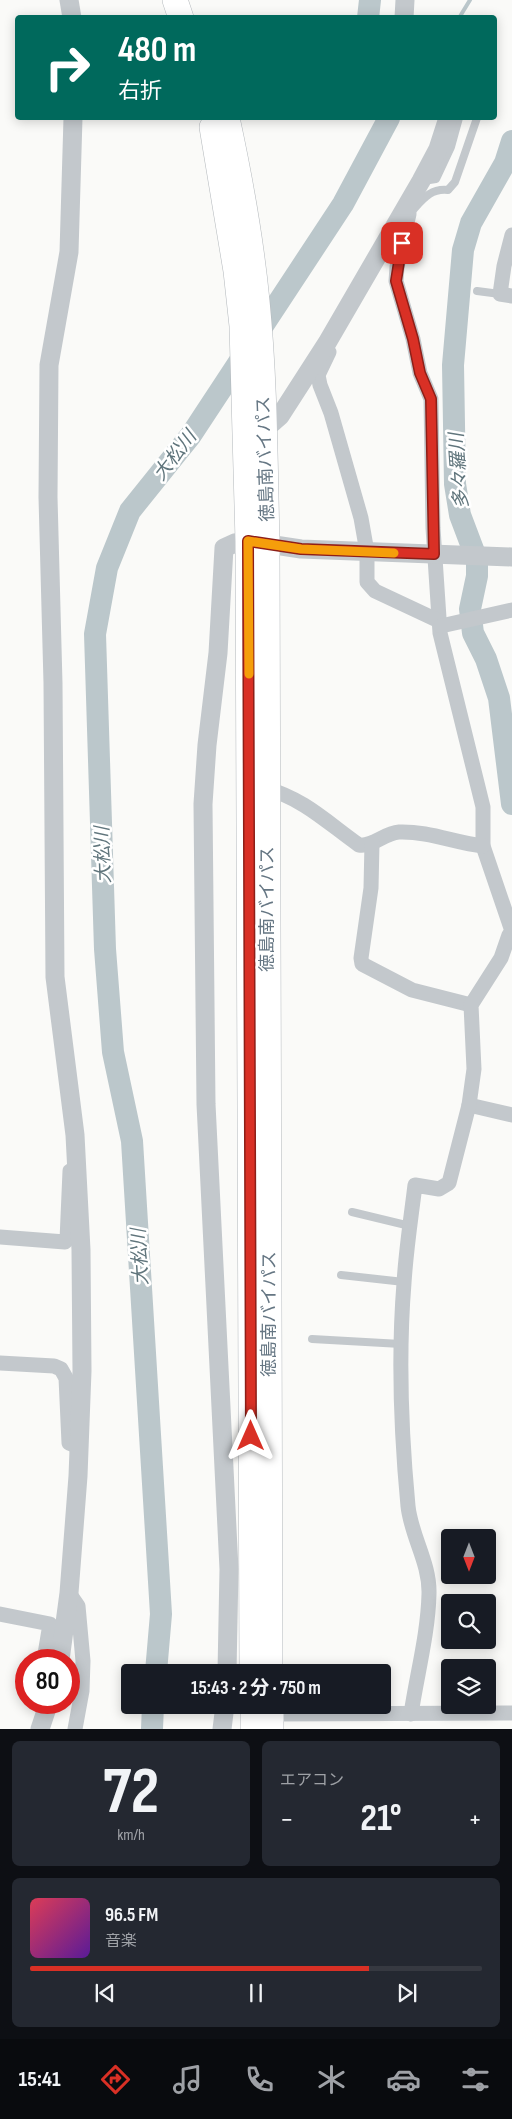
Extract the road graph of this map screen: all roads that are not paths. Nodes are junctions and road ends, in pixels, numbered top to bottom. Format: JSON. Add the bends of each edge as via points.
{"nodes":[{"id":1,"x":69,"y":0,"type":"edge"},
{"id":2,"x":175,"y":0,"type":"edge"},
{"id":3,"x":192,"y":0,"type":"edge"},
{"id":4,"x":405,"y":0,"type":"edge"},
{"id":5,"x":72,"y":15,"type":"edge"},
{"id":6,"x":180,"y":15,"type":"edge"},
{"id":7,"x":197,"y":15,"type":"edge"},
{"id":8,"x":404,"y":15,"type":"edge"},
{"id":9,"x":73,"y":120,"type":"edge"},
{"id":10,"x":210,"y":120,"type":"edge"},
{"id":11,"x":227,"y":120,"type":"edge"},
{"id":12,"x":447,"y":120,"type":"edge"},
{"id":13,"x":459,"y":120,"type":"edge"},
{"id":14,"x":476,"y":120,"type":"edge"},
{"id":15,"x":421,"y":181,"type":"junction"},
{"id":16,"x":408,"y":210,"type":"junction"},
{"id":17,"x":512,"y":235,"type":"edge"},
{"id":18,"x":244,"y":265,"type":"junction"},
{"id":19,"x":477,"y":290,"type":"dead end"},
{"id":20,"x":506,"y":295,"type":"edge"},
{"id":21,"x":327,"y":343,"type":"junction"},
{"id":22,"x":264,"y":424,"type":"junction"},
{"id":23,"x":258,"y":542,"type":"junction"},
{"id":24,"x":366,"y":552,"type":"junction"},
{"id":25,"x":434,"y":554,"type":"junction"},
{"id":26,"x":512,"y":557,"type":"edge"},
{"id":27,"x":512,"y":610,"type":"edge"},
{"id":28,"x":440,"y":624,"type":"junction"},
{"id":29,"x":266,"y":789,"type":"junction"},
{"id":30,"x":372,"y":843,"type":"junction"},
{"id":31,"x":484,"y":846,"type":"junction"},
{"id":32,"x":512,"y":932,"type":"edge"},
{"id":33,"x":471,"y":1005,"type":"junction"},
{"id":34,"x":469,"y":1105,"type":"junction"},
{"id":35,"x":512,"y":1116,"type":"edge"},
{"id":36,"x":78,"y":1169,"type":"junction"},
{"id":37,"x":352,"y":1212,"type":"dead end"},
{"id":38,"x":410,"y":1226,"type":"junction"},
{"id":39,"x":0,"y":1237,"type":"edge"},
{"id":40,"x":341,"y":1275,"type":"dead end"},
{"id":41,"x":404,"y":1282,"type":"junction"},
{"id":42,"x":312,"y":1339,"type":"dead end"},
{"id":43,"x":401,"y":1344,"type":"junction"},
{"id":44,"x":0,"y":1363,"type":"edge"},
{"id":45,"x":79,"y":1446,"type":"junction"},
{"id":46,"x":69,"y":1593,"type":"junction"},
{"id":47,"x":0,"y":1614,"type":"edge"},
{"id":48,"x":46,"y":1649,"type":"edge"},
{"id":49,"x":61,"y":1649,"type":"edge"},
{"id":50,"x":227,"y":1664,"type":"edge"},
{"id":51,"x":252,"y":1664,"type":"edge"},
{"id":52,"x":270,"y":1664,"type":"edge"},
{"id":53,"x":512,"y":1713,"type":"edge"},
{"id":54,"x":45,"y":1714,"type":"edge"},
{"id":55,"x":224,"y":1714,"type":"edge"},
{"id":56,"x":412,"y":1714,"type":"junction"},
{"id":57,"x":262,"y":1719,"type":"edge"},
{"id":58,"x":40,"y":1729,"type":"edge"},
{"id":59,"x":75,"y":1729,"type":"edge"},
{"id":60,"x":222,"y":1729,"type":"edge"}],
"edges":[{"from":1,"to":5,"type":"street"},
{"from":2,"to":6,"type":"highway"},
{"from":3,"to":7,"type":"highway"},
{"from":4,"to":8,"type":"street"},
{"from":9,"to":36,"type":"street","via":[[69,252],[49,365],[48,497],[55,976]]},
{"from":10,"to":18,"type":"highway","name":"徳島南バイパス"},
{"from":11,"to":18,"type":"highway","name":"徳島南バイパス","via":[[241,181]]},
{"from":12,"to":15,"type":"street","via":[[438,149]]},
{"from":13,"to":15,"type":"lane","via":[[436,179]]},
{"from":14,"to":16,"type":"lane","via":[[455,182],[448,190],[438,188],[428,193]]},
{"from":15,"to":16,"type":"street"},
{"from":16,"to":21,"type":"street"},
{"from":16,"to":25,"type":"street","via":[[396,281],[420,373],[431,399]]},
{"from":17,"to":20,"type":"street","via":[[502,275]]},
{"from":18,"to":22,"type":"highway","name":"徳島南バイパス","via":[[258,311]]},
{"from":18,"to":23,"type":"highway","name":"徳島南バイパス","via":[[242,326],[246,447]]},
{"from":19,"to":20,"type":"lane"},
{"from":21,"to":22,"type":"street","via":[[280,416]]},
{"from":21,"to":24,"type":"street","via":[[330,346],[329,356],[318,375],[361,518]]},
{"from":22,"to":23,"type":"highway","name":"徳島南バイパス"},
{"from":23,"to":24,"type":"street","via":[[301,549]]},
{"from":23,"to":29,"type":"highway","name":"徳島南バイパス"},
{"from":23,"to":50,"type":"street","via":[[235,543],[224,548],[204,804],[206,1104],[229,1569]]},
{"from":23,"to":51,"type":"highway","name":"徳島南バイパス"},
{"from":24,"to":25,"type":"street"},
{"from":24,"to":28,"type":"street","via":[[369,586]]},
{"from":25,"to":26,"type":"street"},
{"from":25,"to":28,"type":"street"},
{"from":27,"to":28,"type":"street"},
{"from":28,"to":31,"type":"street","via":[[442,647],[481,798]]},
{"from":29,"to":30,"type":"street","via":[[290,797],[360,845]]},
{"from":29,"to":52,"type":"highway","name":"徳島南バイパス"},
{"from":30,"to":31,"type":"street","via":[[397,832],[415,832]]},
{"from":30,"to":33,"type":"street","via":[[371,888],[362,964],[412,990]]},
{"from":31,"to":32,"type":"street"},
{"from":32,"to":33,"type":"street","via":[[508,935],[501,958]]},
{"from":33,"to":34,"type":"street","via":[[474,1054]]},
{"from":34,"to":35,"type":"street"},
{"from":34,"to":38,"type":"street","via":[[450,1183],[439,1189],[415,1185]]},
{"from":36,"to":39,"type":"street","via":[[70,1171],[65,1242]]},
{"from":36,"to":45,"type":"street","via":[[82,1352]]},
{"from":37,"to":38,"type":"lane"},
{"from":38,"to":41,"type":"street"},
{"from":40,"to":41,"type":"lane"},
{"from":41,"to":43,"type":"street"},
{"from":42,"to":43,"type":"lane"},
{"from":43,"to":56,"type":"street","via":[[408,1508],[428,1574],[430,1593]]},
{"from":44,"to":45,"type":"street","via":[[61,1369],[66,1378],[69,1443]]},
{"from":45,"to":46,"type":"street"},
{"from":46,"to":49,"type":"street"},
{"from":46,"to":59,"type":"street","via":[[78,1606],[83,1661],[82,1691]]},
{"from":47,"to":48,"type":"street","via":[[50,1624]]},
{"from":53,"to":56,"type":"street"},
{"from":54,"to":58,"type":"street"},
{"from":55,"to":60,"type":"street"},
{"from":56,"to":57,"type":"street"}]}
